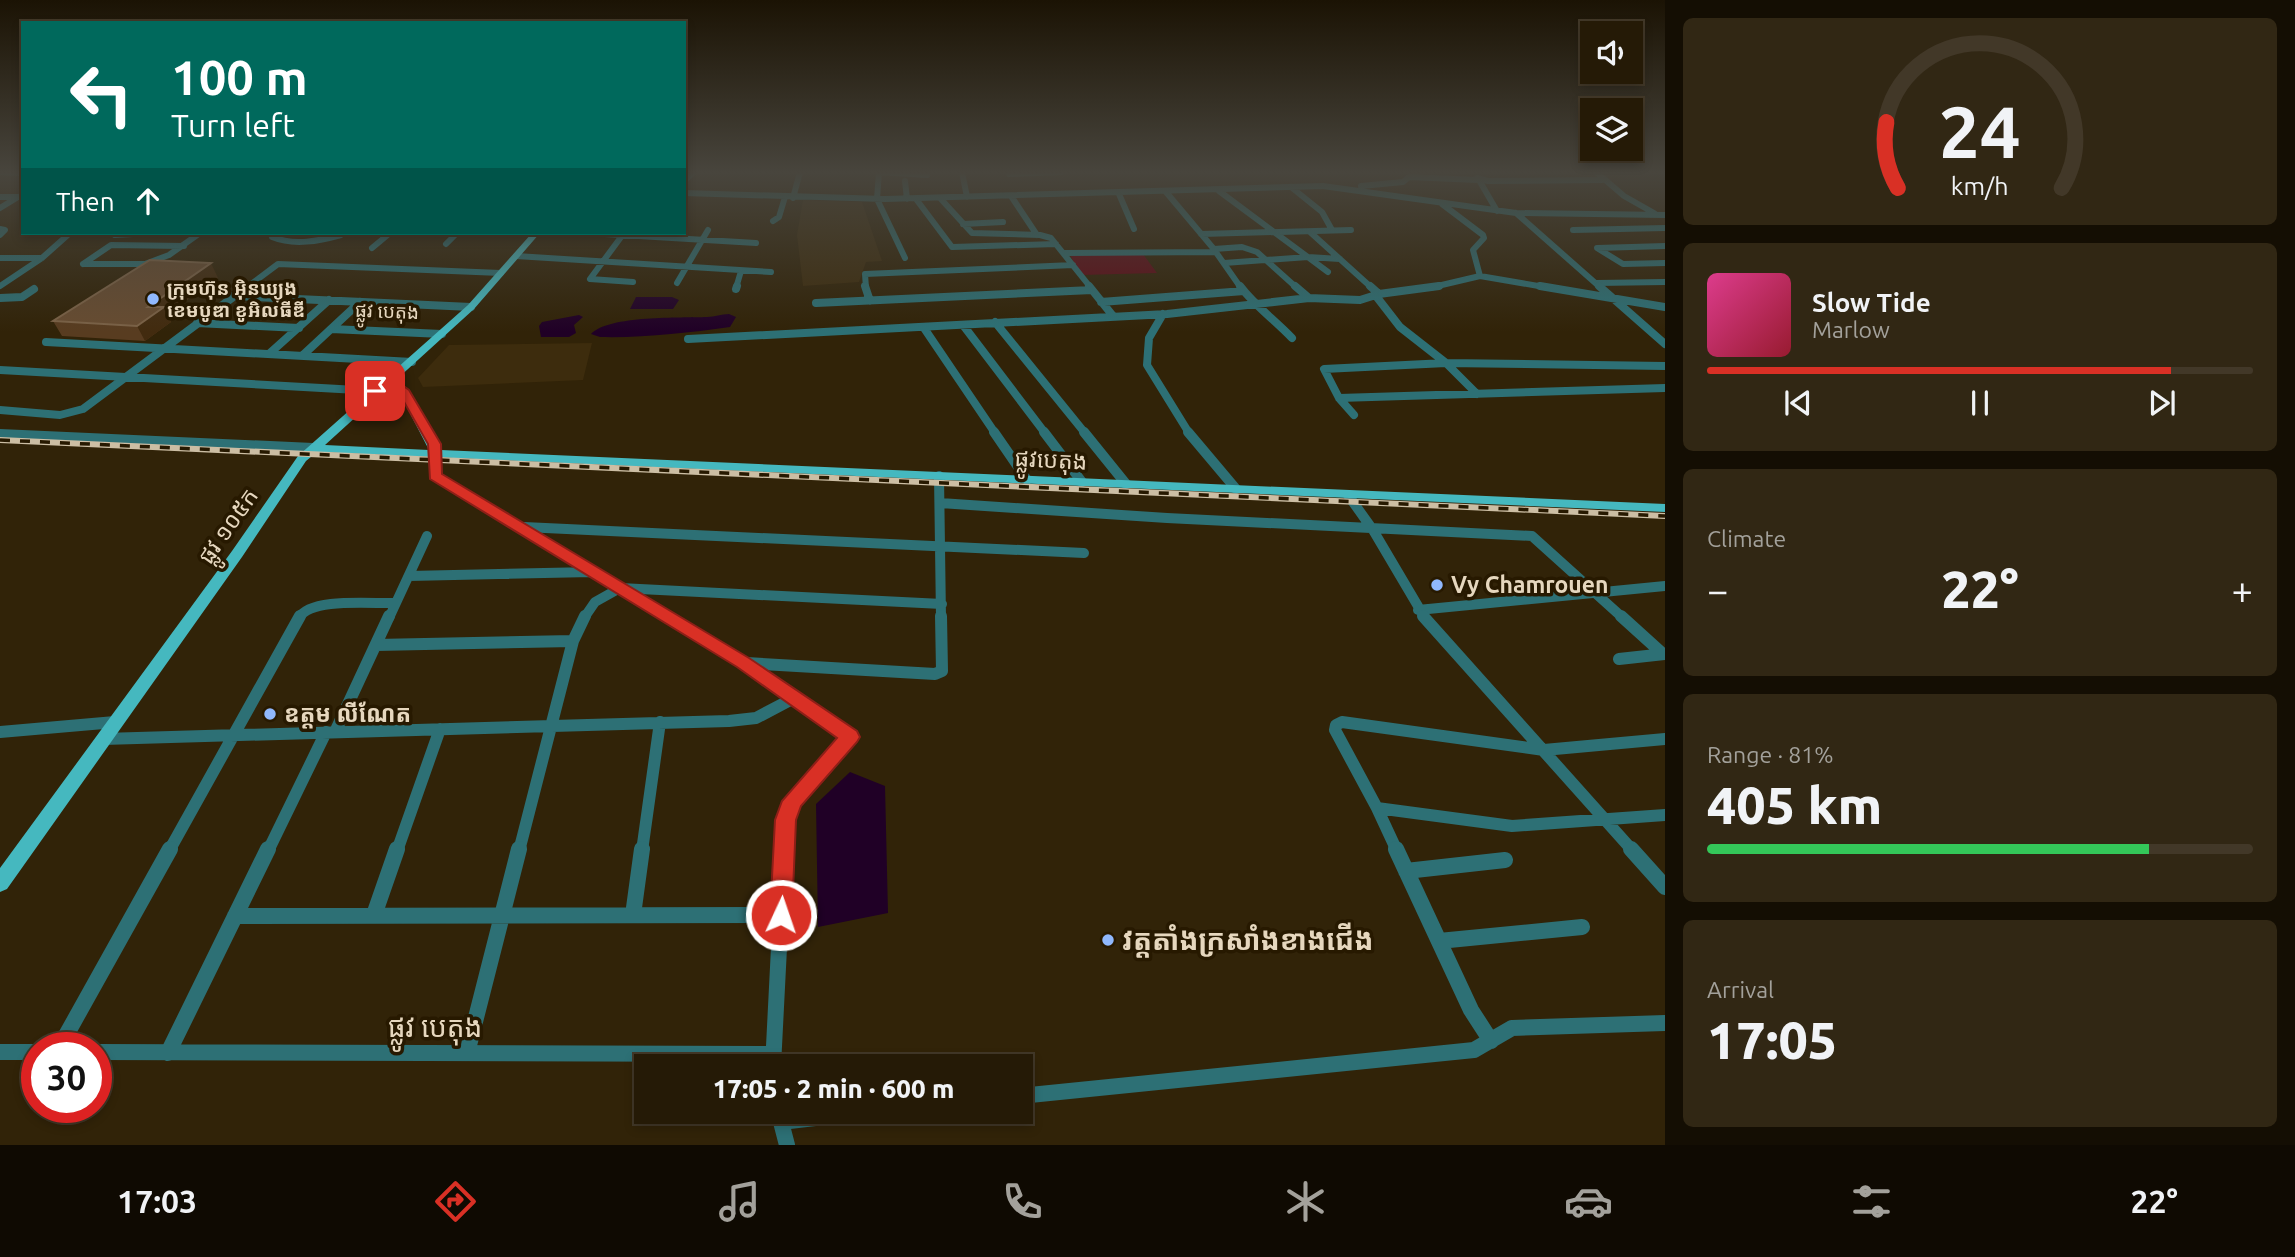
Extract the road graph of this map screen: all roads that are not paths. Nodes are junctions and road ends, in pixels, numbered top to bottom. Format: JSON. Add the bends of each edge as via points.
{"nodes":[{"id":1,"x":890,"y":225,"type":"edge"},
{"id":2,"x":936,"y":225,"type":"edge"},
{"id":3,"x":965,"y":225,"type":"edge"},
{"id":4,"x":1031,"y":225,"type":"edge"},
{"id":5,"x":1132,"y":225,"type":"edge"},
{"id":6,"x":1193,"y":225,"type":"edge"},
{"id":7,"x":1269,"y":225,"type":"edge"},
{"id":8,"x":1332,"y":225,"type":"edge"},
{"id":9,"x":1470,"y":225,"type":"edge"},
{"id":10,"x":1530,"y":225,"type":"edge"},
{"id":11,"x":1665,"y":228,"type":"edge"},
{"id":12,"x":0,"y":229,"type":"edge"},
{"id":13,"x":1134,"y":229,"type":"dead end"},
{"id":14,"x":708,"y":230,"type":"dead end"},
{"id":15,"x":1332,"y":230,"type":"junction"},
{"id":16,"x":1351,"y":230,"type":"dead end"},
{"id":17,"x":1573,"y":230,"type":"dead end"},
{"id":18,"x":1278,"y":232,"type":"junction"},
{"id":19,"x":1310,"y":232,"type":"junction"},
{"id":20,"x":1201,"y":234,"type":"junction"},
{"id":21,"x":0,"y":235,"type":"edge"},
{"id":22,"x":68,"y":235,"type":"edge"},
{"id":23,"x":198,"y":235,"type":"edge"},
{"id":24,"x":272,"y":235,"type":"edge"},
{"id":25,"x":341,"y":235,"type":"dead end"},
{"id":26,"x":388,"y":235,"type":"edge"},
{"id":27,"x":455,"y":235,"type":"edge"},
{"id":28,"x":534,"y":235,"type":"edge"},
{"id":29,"x":622,"y":235,"type":"edge"},
{"id":30,"x":636,"y":235,"type":"edge"},
{"id":31,"x":1037,"y":235,"type":"junction"},
{"id":32,"x":702,"y":240,"type":"junction"},
{"id":33,"x":756,"y":243,"type":"dead end"},
{"id":34,"x":446,"y":244,"type":"dead end"},
{"id":35,"x":1056,"y":244,"type":"junction"},
{"id":36,"x":184,"y":246,"type":"junction"},
{"id":37,"x":1665,"y":246,"type":"edge"},
{"id":38,"x":372,"y":248,"type":"dead end"},
{"id":39,"x":1215,"y":250,"type":"junction"},
{"id":40,"x":1063,"y":253,"type":"junction"},
{"id":41,"x":516,"y":256,"type":"junction"},
{"id":42,"x":1308,"y":257,"type":"junction"},
{"id":43,"x":0,"y":258,"type":"edge"},
{"id":44,"x":42,"y":258,"type":"junction"},
{"id":45,"x":905,"y":258,"type":"dead end"},
{"id":46,"x":1340,"y":259,"type":"junction"},
{"id":47,"x":1268,"y":260,"type":"junction"},
{"id":48,"x":603,"y":261,"type":"junction"},
{"id":49,"x":1665,"y":263,"type":"edge"},
{"id":50,"x":1224,"y":264,"type":"junction"},
{"id":51,"x":1073,"y":265,"type":"junction"},
{"id":52,"x":686,"y":267,"type":"junction"},
{"id":53,"x":741,"y":271,"type":"junction"},
{"id":54,"x":771,"y":272,"type":"dead end"},
{"id":55,"x":1328,"y":272,"type":"dead end"},
{"id":56,"x":501,"y":273,"type":"junction"},
{"id":57,"x":1480,"y":276,"type":"junction"},
{"id":58,"x":633,"y":282,"type":"dead end"},
{"id":59,"x":1665,"y":282,"type":"edge"},
{"id":60,"x":677,"y":283,"type":"dead end"},
{"id":61,"x":1596,"y":283,"type":"junction"},
{"id":62,"x":1629,"y":283,"type":"junction"},
{"id":63,"x":0,"y":286,"type":"edge"},
{"id":64,"x":1665,"y":288,"type":"edge"},
{"id":65,"x":34,"y":289,"type":"dead end"},
{"id":66,"x":736,"y":289,"type":"dead end"},
{"id":67,"x":1092,"y":290,"type":"junction"},
{"id":68,"x":1244,"y":291,"type":"junction"},
{"id":69,"x":1378,"y":295,"type":"junction"},
{"id":70,"x":233,"y":296,"type":"junction"},
{"id":71,"x":0,"y":298,"type":"edge"},
{"id":72,"x":1309,"y":298,"type":"junction"},
{"id":73,"x":1613,"y":299,"type":"junction"},
{"id":74,"x":329,"y":300,"type":"junction"},
{"id":75,"x":870,"y":300,"type":"junction"},
{"id":76,"x":360,"y":302,"type":"junction"},
{"id":77,"x":1101,"y":302,"type":"junction"},
{"id":78,"x":816,"y":303,"type":"dead end"},
{"id":79,"x":1254,"y":303,"type":"junction"},
{"id":80,"x":471,"y":307,"type":"junction"},
{"id":81,"x":1665,"y":307,"type":"edge"},
{"id":82,"x":1163,"y":314,"type":"junction"},
{"id":83,"x":1113,"y":316,"type":"junction"},
{"id":84,"x":995,"y":322,"type":"junction"},
{"id":85,"x":197,"y":323,"type":"junction"},
{"id":86,"x":963,"y":325,"type":"junction"},
{"id":87,"x":299,"y":327,"type":"junction"},
{"id":88,"x":924,"y":328,"type":"junction"},
{"id":89,"x":331,"y":329,"type":"junction"},
{"id":90,"x":442,"y":334,"type":"junction"},
{"id":91,"x":688,"y":338,"type":"dead end"},
{"id":92,"x":1292,"y":338,"type":"dead end"},
{"id":93,"x":46,"y":342,"type":"dead end"},
{"id":94,"x":1665,"y":344,"type":"edge"},
{"id":95,"x":163,"y":348,"type":"junction"},
{"id":96,"x":270,"y":353,"type":"junction"},
{"id":97,"x":303,"y":355,"type":"junction"},
{"id":98,"x":412,"y":362,"type":"junction"},
{"id":99,"x":1446,"y":363,"type":"junction"},
{"id":100,"x":1665,"y":366,"type":"edge"},
{"id":101,"x":0,"y":370,"type":"edge"},
{"id":102,"x":125,"y":377,"type":"junction"},
{"id":103,"x":390,"y":379,"type":"junction"},
{"id":104,"x":1665,"y":388,"type":"edge"},
{"id":105,"x":375,"y":391,"type":"junction"},
{"id":106,"x":1477,"y":394,"type":"junction"},
{"id":107,"x":1339,"y":398,"type":"junction"},
{"id":108,"x":0,"y":410,"type":"edge"},
{"id":109,"x":1354,"y":415,"type":"dead end"},
{"id":110,"x":0,"y":433,"type":"edge"},
{"id":111,"x":313,"y":448,"type":"junction"},
{"id":112,"x":436,"y":453,"type":"junction"},
{"id":113,"x":939,"y":476,"type":"junction"},
{"id":114,"x":1027,"y":480,"type":"junction"},
{"id":115,"x":1082,"y":482,"type":"junction"},
{"id":116,"x":1126,"y":484,"type":"junction"},
{"id":117,"x":1236,"y":489,"type":"junction"},
{"id":118,"x":1348,"y":495,"type":"junction"},
{"id":119,"x":940,"y":503,"type":"junction"},
{"id":120,"x":1665,"y":508,"type":"edge"},
{"id":121,"x":522,"y":527,"type":"junction"},
{"id":122,"x":1373,"y":530,"type":"junction"},
{"id":123,"x":427,"y":536,"type":"dead end"},
{"id":124,"x":940,"y":545,"type":"junction"},
{"id":125,"x":1084,"y":553,"type":"dead end"},
{"id":126,"x":592,"y":572,"type":"junction"},
{"id":127,"x":409,"y":576,"type":"junction"},
{"id":128,"x":1665,"y":586,"type":"edge"},
{"id":129,"x":620,"y":588,"type":"junction"},
{"id":130,"x":1595,"y":592,"type":"junction"},
{"id":131,"x":396,"y":603,"type":"junction"},
{"id":132,"x":942,"y":604,"type":"junction"},
{"id":133,"x":1418,"y":610,"type":"junction"},
{"id":134,"x":573,"y":641,"type":"junction"},
{"id":135,"x":376,"y":645,"type":"junction"},
{"id":136,"x":1664,"y":654,"type":"edge"},
{"id":137,"x":1619,"y":659,"type":"dead end"},
{"id":138,"x":743,"y":663,"type":"junction"},
{"id":139,"x":796,"y":697,"type":"junction"},
{"id":140,"x":116,"y":722,"type":"junction"},
{"id":141,"x":660,"y":722,"type":"junction"},
{"id":142,"x":553,"y":725,"type":"junction"},
{"id":143,"x":440,"y":729,"type":"junction"},
{"id":144,"x":0,"y":732,"type":"edge"},
{"id":145,"x":331,"y":732,"type":"junction"},
{"id":146,"x":235,"y":735,"type":"junction"},
{"id":147,"x":1665,"y":738,"type":"edge"},
{"id":148,"x":103,"y":739,"type":"junction"},
{"id":149,"x":1544,"y":750,"type":"junction"},
{"id":150,"x":1377,"y":807,"type":"junction"},
{"id":151,"x":1665,"y":815,"type":"edge"},
{"id":152,"x":1609,"y":821,"type":"junction"},
{"id":153,"x":1505,"y":860,"type":"dead end"},
{"id":154,"x":1406,"y":871,"type":"junction"},
{"id":155,"x":0,"y":883,"type":"edge"},
{"id":156,"x":1665,"y":887,"type":"edge"},
{"id":157,"x":374,"y":915,"type":"junction"},
{"id":158,"x":503,"y":915,"type":"junction"},
{"id":159,"x":634,"y":915,"type":"junction"},
{"id":160,"x":781,"y":915,"type":"junction"},
{"id":161,"x":235,"y":916,"type":"junction"},
{"id":162,"x":1582,"y":927,"type":"dead end"},
{"id":163,"x":1439,"y":941,"type":"junction"},
{"id":164,"x":1665,"y":1023,"type":"edge"},
{"id":165,"x":68,"y":1032,"type":"edge"},
{"id":166,"x":1491,"y":1041,"type":"junction"},
{"id":167,"x":0,"y":1052,"type":"edge"},
{"id":168,"x":21,"y":1052,"type":"edge"},
{"id":169,"x":112,"y":1052,"type":"edge"},
{"id":170,"x":168,"y":1053,"type":"junction"},
{"id":171,"x":467,"y":1053,"type":"junction"},
{"id":172,"x":773,"y":1054,"type":"edge"},
{"id":173,"x":634,"y":1057,"type":"edge"},
{"id":174,"x":1033,"y":1095,"type":"edge"},
{"id":175,"x":781,"y":1124,"type":"edge"},
{"id":176,"x":787,"y":1145,"type":"edge"}],
"edges":[{"from":1,"to":45,"type":"street"},
{"from":2,"to":35,"type":"street","via":[[952,247]]},
{"from":3,"to":31,"type":"street","via":[[973,233]]},
{"from":4,"to":31,"type":"street"},
{"from":5,"to":13,"type":"street"},
{"from":6,"to":20,"type":"street"},
{"from":7,"to":18,"type":"street"},
{"from":8,"to":15,"type":"street"},
{"from":9,"to":57,"type":"street","via":[[1484,238],[1473,250]]},
{"from":10,"to":61,"type":"street"},
{"from":11,"to":17,"type":"street"},
{"from":12,"to":21,"type":"street","via":[[5,230]]},
{"from":14,"to":32,"type":"street"},
{"from":15,"to":16,"type":"street"},
{"from":15,"to":19,"type":"street"},
{"from":18,"to":19,"type":"street"},
{"from":18,"to":20,"type":"street"},
{"from":18,"to":42,"type":"street"},
{"from":19,"to":46,"type":"street"},
{"from":20,"to":39,"type":"street"},
{"from":22,"to":44,"type":"street"},
{"from":23,"to":36,"type":"street"},
{"from":24,"to":25,"type":"street","via":[[279,241]]},
{"from":26,"to":38,"type":"street"},
{"from":27,"to":34,"type":"street"},
{"from":28,"to":41,"type":"main road","name":"ផ្លូវ ១០៥ក"},
{"from":29,"to":48,"type":"street"},
{"from":30,"to":32,"type":"street"},
{"from":31,"to":35,"type":"street"},
{"from":32,"to":33,"type":"street"},
{"from":32,"to":52,"type":"street"},
{"from":35,"to":40,"type":"street"},
{"from":36,"to":36,"type":"street","via":[[145,264],[83,264],[111,245]]},
{"from":37,"to":49,"type":"street","via":[[1597,248],[1623,264]]},
{"from":39,"to":40,"type":"street"},
{"from":39,"to":47,"type":"street","via":[[1242,247]]},
{"from":39,"to":50,"type":"street"},
{"from":40,"to":51,"type":"street"},
{"from":41,"to":48,"type":"street"},
{"from":41,"to":56,"type":"main road","name":"ផ្លូវ ១០៥ក"},
{"from":42,"to":46,"type":"street"},
{"from":42,"to":47,"type":"street"},
{"from":42,"to":55,"type":"street"},
{"from":43,"to":44,"type":"street"},
{"from":44,"to":63,"type":"street"},
{"from":46,"to":69,"type":"street"},
{"from":47,"to":50,"type":"street"},
{"from":47,"to":72,"type":"street"},
{"from":48,"to":52,"type":"street"},
{"from":48,"to":58,"type":"street","via":[[591,279]]},
{"from":50,"to":68,"type":"street"},
{"from":51,"to":67,"type":"street"},
{"from":51,"to":75,"type":"street","via":[[866,274]]},
{"from":52,"to":53,"type":"street"},
{"from":52,"to":60,"type":"street"},
{"from":53,"to":54,"type":"street"},
{"from":53,"to":66,"type":"street"},
{"from":56,"to":70,"type":"street","via":[[284,263]]},
{"from":56,"to":80,"type":"main road","name":"ផ្លូវ ១០៥ក"},
{"from":57,"to":69,"type":"street"},
{"from":57,"to":73,"type":"street"},
{"from":59,"to":62,"type":"street"},
{"from":61,"to":62,"type":"street"},
{"from":61,"to":73,"type":"street"},
{"from":62,"to":64,"type":"street"},
{"from":65,"to":71,"type":"street","via":[[22,297]]},
{"from":67,"to":75,"type":"street"},
{"from":67,"to":77,"type":"street"},
{"from":68,"to":77,"type":"street"},
{"from":68,"to":79,"type":"street"},
{"from":69,"to":72,"type":"street","via":[[1350,300]]},
{"from":69,"to":99,"type":"street","via":[[1400,327]]},
{"from":70,"to":74,"type":"street"},
{"from":70,"to":85,"type":"street"},
{"from":72,"to":79,"type":"street"},
{"from":73,"to":81,"type":"street"},
{"from":73,"to":94,"type":"street"},
{"from":74,"to":76,"type":"street"},
{"from":74,"to":87,"type":"street"},
{"from":75,"to":78,"type":"street"},
{"from":76,"to":80,"type":"street"},
{"from":76,"to":89,"type":"street"},
{"from":77,"to":83,"type":"street"},
{"from":79,"to":82,"type":"street"},
{"from":79,"to":92,"type":"street"},
{"from":80,"to":90,"type":"main road","name":"ផ្លូវ ១០៥ក"},
{"from":82,"to":83,"type":"street"},
{"from":82,"to":117,"type":"street","via":[[1144,354],[1147,365],[1186,430]]},
{"from":83,"to":84,"type":"street"},
{"from":84,"to":86,"type":"street"},
{"from":84,"to":116,"type":"street"},
{"from":85,"to":87,"type":"street"},
{"from":85,"to":95,"type":"street"},
{"from":86,"to":88,"type":"street"},
{"from":86,"to":115,"type":"street"},
{"from":87,"to":96,"type":"street"},
{"from":88,"to":91,"type":"street"},
{"from":88,"to":114,"type":"street"},
{"from":89,"to":90,"type":"street","name":"ផ្លូវ បេតុង"},
{"from":89,"to":97,"type":"street"},
{"from":90,"to":98,"type":"main road","name":"ផ្លូវ ១០៥ក"},
{"from":93,"to":95,"type":"street"},
{"from":95,"to":96,"type":"street"},
{"from":95,"to":102,"type":"street"},
{"from":96,"to":97,"type":"street"},
{"from":97,"to":98,"type":"street"},
{"from":98,"to":103,"type":"main road","name":"ផ្លូវ ១០៥ក"},
{"from":99,"to":100,"type":"street"},
{"from":99,"to":106,"type":"street"},
{"from":99,"to":107,"type":"street","via":[[1324,369]]},
{"from":101,"to":102,"type":"street"},
{"from":102,"to":105,"type":"street"},
{"from":102,"to":108,"type":"street","via":[[72,414]]},
{"from":103,"to":105,"type":"main road","name":"ផ្លូវ ១០៥ក"},
{"from":103,"to":112,"type":"main road","via":[[405,393]]},
{"from":104,"to":106,"type":"street"},
{"from":105,"to":111,"type":"main road","name":"ផ្លូវ ១០៥ក"},
{"from":106,"to":107,"type":"street"},
{"from":107,"to":109,"type":"street"},
{"from":110,"to":111,"type":"street"},
{"from":111,"to":112,"type":"main road","name":"ផ្លូវបេតុង"},
{"from":111,"to":140,"type":"main road","name":"ផ្លូវ ១០៥ក"},
{"from":112,"to":113,"type":"main road","name":"ផ្លូវបេតុង"},
{"from":112,"to":121,"type":"street","via":[[435,476]]},
{"from":113,"to":114,"type":"main road","name":"ផ្លូវបេតុង"},
{"from":113,"to":119,"type":"street"},
{"from":114,"to":115,"type":"main road","name":"ផ្លូវបេតុង"},
{"from":115,"to":116,"type":"main road","name":"ផ្លូវបេតុង"},
{"from":116,"to":117,"type":"main road","name":"ផ្លូវបេតុង"},
{"from":117,"to":118,"type":"main road","name":"ផ្លូវបេតុង"},
{"from":118,"to":120,"type":"main road","name":"ផ្លូវបេតុង"},
{"from":118,"to":122,"type":"street"},
{"from":119,"to":122,"type":"street"},
{"from":119,"to":124,"type":"street"},
{"from":121,"to":124,"type":"street"},
{"from":121,"to":126,"type":"street"},
{"from":122,"to":130,"type":"street","via":[[1532,536]]},
{"from":122,"to":133,"type":"street"},
{"from":123,"to":127,"type":"street"},
{"from":124,"to":125,"type":"street"},
{"from":124,"to":132,"type":"street"},
{"from":126,"to":127,"type":"street"},
{"from":126,"to":129,"type":"street"},
{"from":127,"to":131,"type":"street"},
{"from":128,"to":130,"type":"street"},
{"from":129,"to":132,"type":"street"},
{"from":129,"to":134,"type":"street","via":[[592,601]]},
{"from":129,"to":138,"type":"street"},
{"from":130,"to":133,"type":"street"},
{"from":130,"to":136,"type":"street"},
{"from":131,"to":135,"type":"street"},
{"from":131,"to":146,"type":"street","via":[[315,605],[302,612]]},
{"from":132,"to":138,"type":"street","via":[[942,671],[935,674]]},
{"from":133,"to":149,"type":"street"},
{"from":134,"to":135,"type":"street"},
{"from":134,"to":142,"type":"street"},
{"from":135,"to":145,"type":"street"},
{"from":136,"to":137,"type":"street"},
{"from":138,"to":139,"type":"street"},
{"from":139,"to":141,"type":"street","via":[[756,718]]},
{"from":139,"to":160,"type":"street","via":[[850,737],[793,801],[786,820]]},
{"from":140,"to":144,"type":"street"},
{"from":140,"to":148,"type":"main road","name":"ផ្លូវ ១០៥ក"},
{"from":141,"to":142,"type":"street"},
{"from":141,"to":159,"type":"street"},
{"from":142,"to":143,"type":"street"},
{"from":142,"to":158,"type":"street"},
{"from":143,"to":145,"type":"street"},
{"from":143,"to":157,"type":"street"},
{"from":145,"to":146,"type":"street"},
{"from":145,"to":161,"type":"street"},
{"from":146,"to":148,"type":"street"},
{"from":146,"to":165,"type":"street"},
{"from":147,"to":149,"type":"street"},
{"from":148,"to":155,"type":"main road","name":"ផ្លូវ ១០៥ក"},
{"from":149,"to":150,"type":"street","via":[[1342,722],[1335,730]]},
{"from":149,"to":152,"type":"street"},
{"from":150,"to":152,"type":"street","via":[[1512,826]]},
{"from":150,"to":154,"type":"street"},
{"from":151,"to":152,"type":"street"},
{"from":152,"to":156,"type":"street"},
{"from":153,"to":154,"type":"street"},
{"from":154,"to":163,"type":"street"},
{"from":157,"to":158,"type":"street"},
{"from":157,"to":161,"type":"street"},
{"from":158,"to":159,"type":"street"},
{"from":158,"to":171,"type":"street"},
{"from":159,"to":160,"type":"street"},
{"from":160,"to":172,"type":"street"},
{"from":161,"to":170,"type":"street"},
{"from":162,"to":163,"type":"street"},
{"from":163,"to":166,"type":"street"},
{"from":164,"to":166,"type":"street","via":[[1512,1028]]},
{"from":166,"to":174,"type":"street","via":[[1474,1050]]},
{"from":167,"to":168,"type":"street"},
{"from":169,"to":170,"type":"street","name":"ផ្លូវ បេតុង"},
{"from":170,"to":171,"type":"street","name":"ផ្លូវ បេតុង"},
{"from":171,"to":173,"type":"street","name":"ផ្លូវ បេតុង"},
{"from":175,"to":176,"type":"street"}]}
